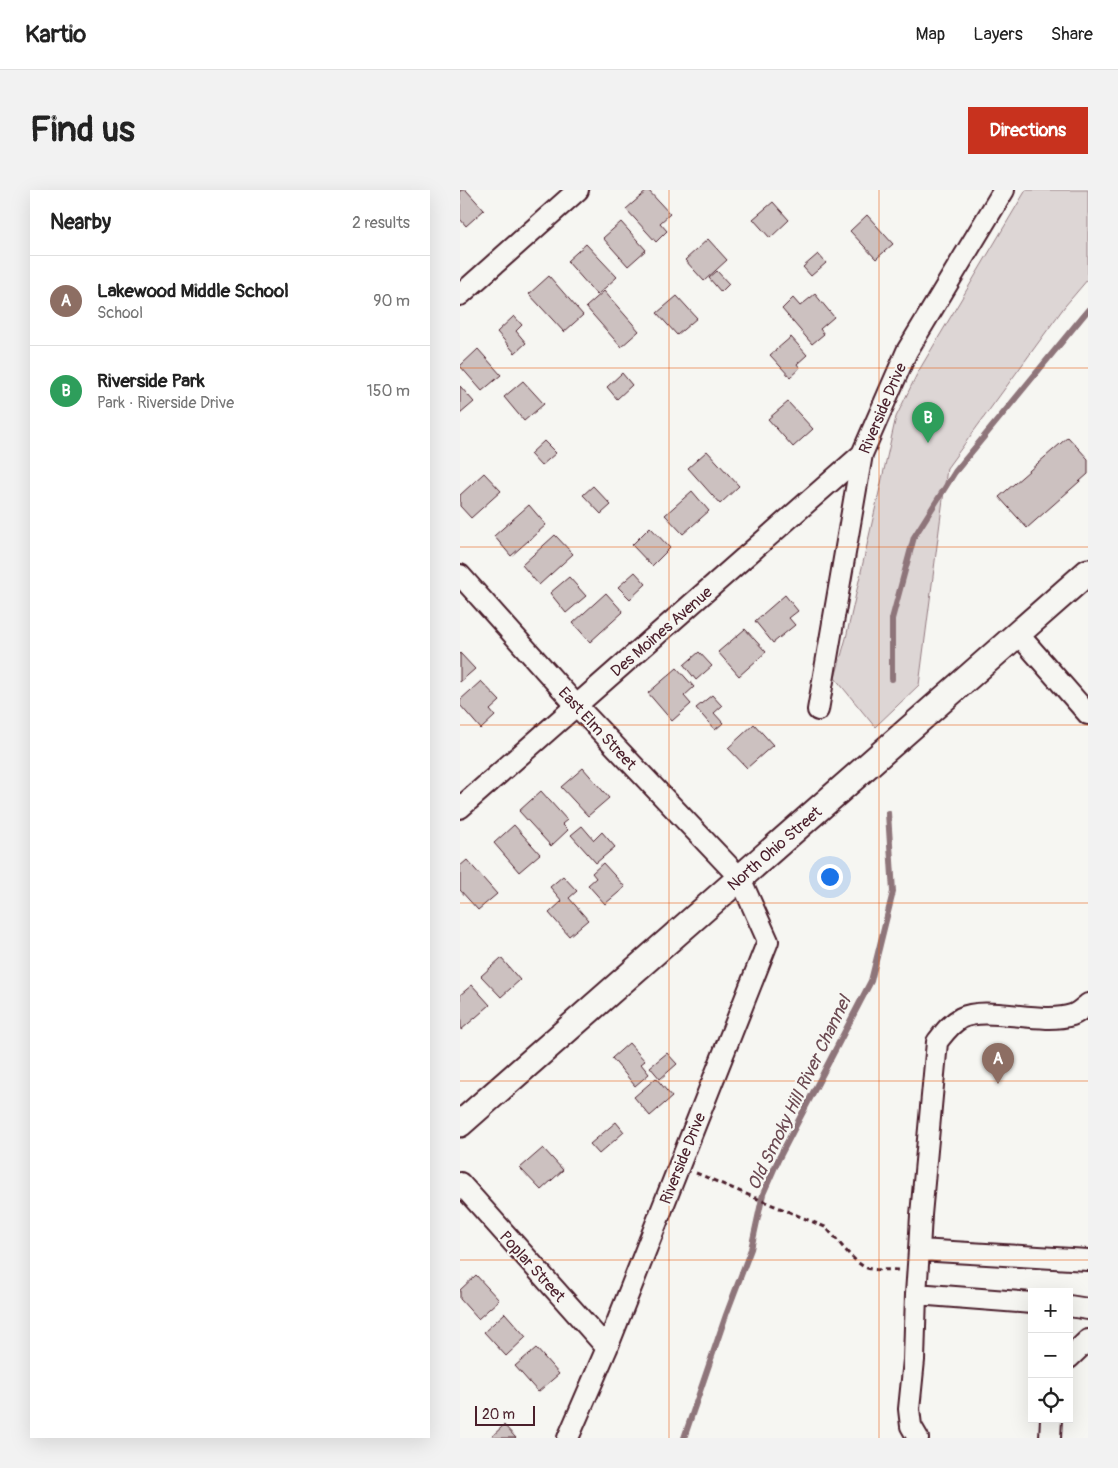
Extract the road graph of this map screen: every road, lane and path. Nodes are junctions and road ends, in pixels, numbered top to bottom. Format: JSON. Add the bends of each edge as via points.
{"nodes":[{"id":1,"x":578,"y":190,"type":"edge"},
{"id":2,"x":1004,"y":190,"type":"edge"},
{"id":3,"x":460,"y":295,"type":"edge"},
{"id":4,"x":862,"y":454,"type":"junction"},
{"id":5,"x":1088,"y":572,"type":"edge"},
{"id":6,"x":460,"y":575,"type":"edge"},
{"id":7,"x":1018,"y":634,"type":"junction"},
{"id":8,"x":576,"y":705,"type":"junction"},
{"id":9,"x":818,"y":710,"type":"dead end"},
{"id":10,"x":1088,"y":714,"type":"edge"},
{"id":11,"x":460,"y":808,"type":"edge"},
{"id":12,"x":740,"y":878,"type":"junction"},
{"id":13,"x":1088,"y":1004,"type":"edge"},
{"id":14,"x":460,"y":1124,"type":"edge"},
{"id":15,"x":711,"y":1180,"type":"dead end"},
{"id":16,"x":460,"y":1183,"type":"edge"},
{"id":17,"x":806,"y":1220,"type":"dead end"},
{"id":18,"x":919,"y":1250,"type":"junction"},
{"id":19,"x":1088,"y":1260,"type":"edge"},
{"id":20,"x":916,"y":1294,"type":"junction"},
{"id":21,"x":1028,"y":1303,"type":"edge"},
{"id":22,"x":1073,"y":1307,"type":"edge"},
{"id":23,"x":1088,"y":1309,"type":"edge"},
{"id":24,"x":1088,"y":1340,"type":"edge"},
{"id":25,"x":607,"y":1348,"type":"junction"},
{"id":26,"x":1073,"y":1354,"type":"edge"},
{"id":27,"x":1051,"y":1423,"type":"edge"},
{"id":28,"x":568,"y":1438,"type":"edge"},
{"id":29,"x":918,"y":1438,"type":"edge"},
{"id":30,"x":1050,"y":1438,"type":"edge"}],
"edges":[{"from":1,"to":3,"type":"street"},
{"from":2,"to":4,"type":"street","name":"Riverside Drive","via":[[906,351]]},
{"from":4,"to":8,"type":"street","name":"Des Moines Avenue"},
{"from":4,"to":9,"type":"street","name":"Riverside Drive"},
{"from":5,"to":7,"type":"main road","name":"North Ohio Street"},
{"from":6,"to":8,"type":"street","name":"East Elm Street"},
{"from":7,"to":10,"type":"street"},
{"from":7,"to":12,"type":"main road","name":"North Ohio Street"},
{"from":8,"to":11,"type":"street","name":"Des Moines Avenue"},
{"from":8,"to":12,"type":"street","name":"East Elm Street"},
{"from":12,"to":14,"type":"main road","name":"North Ohio Street"},
{"from":12,"to":25,"type":"street","name":"Riverside Drive","via":[[768,941]]},
{"from":13,"to":18,"type":"street","via":[[1073,1015],[1051,1018],[979,1014],[962,1017],[936,1042]]},
{"from":15,"to":17,"type":"path"},
{"from":16,"to":25,"type":"street","name":"Poplar Street"},
{"from":18,"to":19,"type":"street"},
{"from":18,"to":20,"type":"street"},
{"from":20,"to":21,"type":"street"},
{"from":20,"to":29,"type":"street","via":[[909,1409],[911,1426]]},
{"from":22,"to":23,"type":"street"},
{"from":24,"to":26,"type":"street"},
{"from":25,"to":28,"type":"street","name":"Riverside Drive"},
{"from":27,"to":30,"type":"street"}]}
